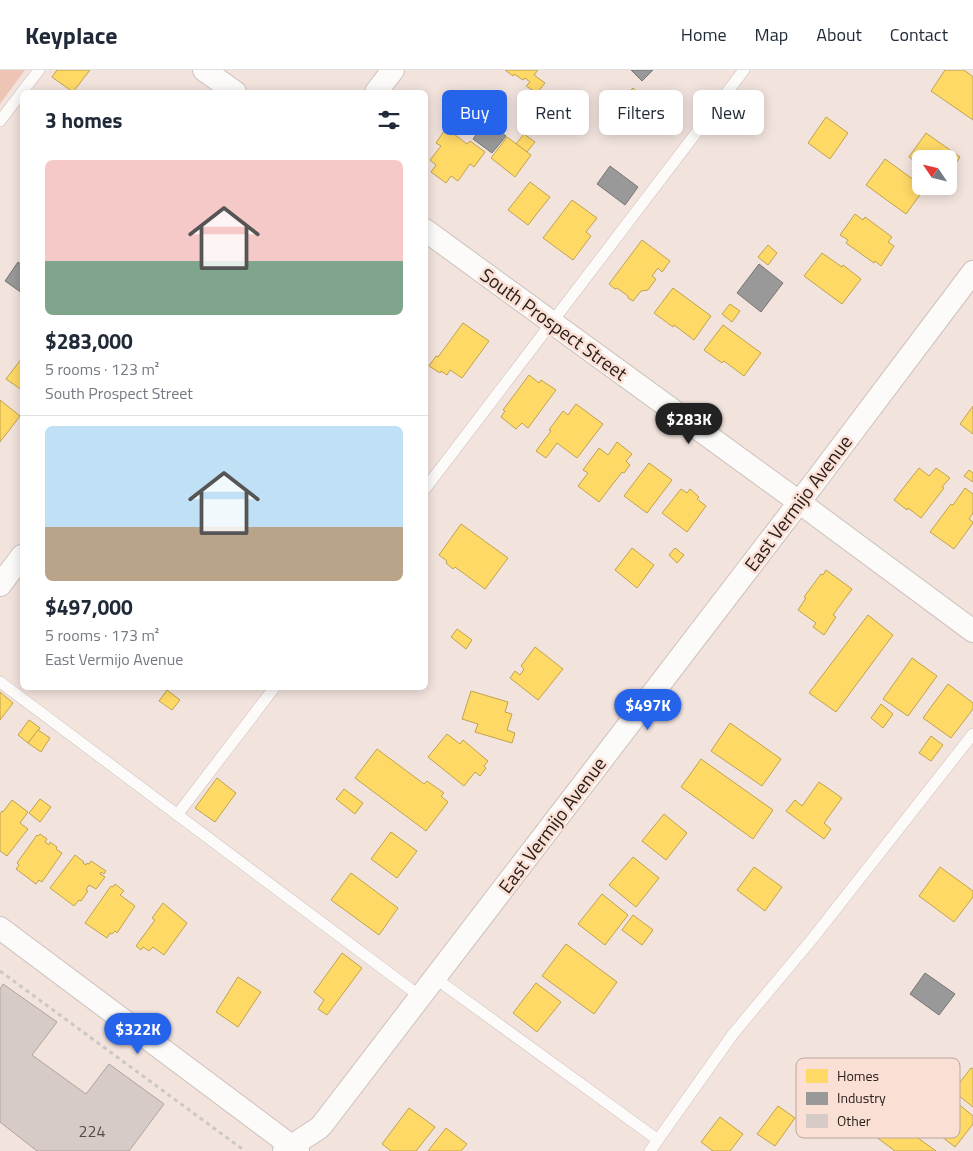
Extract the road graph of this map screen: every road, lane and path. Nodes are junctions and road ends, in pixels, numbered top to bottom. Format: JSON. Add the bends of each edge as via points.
{"nodes":[{"id":1,"x":39,"y":70,"type":"edge"},
{"id":2,"x":204,"y":70,"type":"edge"},
{"id":3,"x":393,"y":70,"type":"edge"},
{"id":4,"x":744,"y":70,"type":"edge"},
{"id":5,"x":24,"y":90,"type":"edge"},
{"id":6,"x":232,"y":90,"type":"edge"},
{"id":7,"x":378,"y":90,"type":"edge"},
{"id":8,"x":20,"y":95,"type":"edge"},
{"id":9,"x":0,"y":121,"type":"edge"},
{"id":10,"x":428,"y":232,"type":"edge"},
{"id":11,"x":973,"y":272,"type":"edge"},
{"id":12,"x":553,"y":322,"type":"junction"},
{"id":13,"x":428,"y":485,"type":"edge"},
{"id":14,"x":799,"y":502,"type":"junction"},
{"id":15,"x":20,"y":559,"type":"edge"},
{"id":16,"x":0,"y":585,"type":"edge"},
{"id":17,"x":973,"y":631,"type":"edge"},
{"id":18,"x":0,"y":682,"type":"edge"},
{"id":19,"x":272,"y":690,"type":"edge"},
{"id":20,"x":973,"y":734,"type":"edge"},
{"id":21,"x":177,"y":815,"type":"junction"},
{"id":22,"x":0,"y":928,"type":"edge"},
{"id":23,"x":0,"y":971,"type":"edge"},
{"id":24,"x":435,"y":978,"type":"junction"},
{"id":25,"x":421,"y":997,"type":"junction"},
{"id":26,"x":658,"y":1140,"type":"junction"},
{"id":27,"x":291,"y":1149,"type":"edge"},
{"id":28,"x":245,"y":1151,"type":"edge"},
{"id":29,"x":650,"y":1151,"type":"edge"}],
"edges":[{"from":1,"to":5,"type":"lane"},
{"from":2,"to":6,"type":"street"},
{"from":3,"to":7,"type":"street"},
{"from":4,"to":12,"type":"lane"},
{"from":8,"to":9,"type":"lane"},
{"from":10,"to":12,"type":"street","name":"South Prospect Street"},
{"from":11,"to":14,"type":"street","name":"East Vermijo Avenue"},
{"from":12,"to":13,"type":"lane"},
{"from":12,"to":14,"type":"street","name":"South Prospect Street"},
{"from":14,"to":17,"type":"street","name":"South Prospect Street"},
{"from":14,"to":24,"type":"street","name":"East Vermijo Avenue"},
{"from":15,"to":16,"type":"street"},
{"from":18,"to":21,"type":"lane"},
{"from":19,"to":21,"type":"lane"},
{"from":20,"to":26,"type":"lane","via":[[733,1034]]},
{"from":21,"to":25,"type":"lane"},
{"from":22,"to":27,"type":"street"},
{"from":23,"to":28,"type":"path"},
{"from":24,"to":25,"type":"street","name":"East Vermijo Avenue"},
{"from":24,"to":26,"type":"lane"},
{"from":25,"to":27,"type":"street","name":"East Vermijo Avenue","via":[[319,1128]]},
{"from":26,"to":29,"type":"lane"}]}
